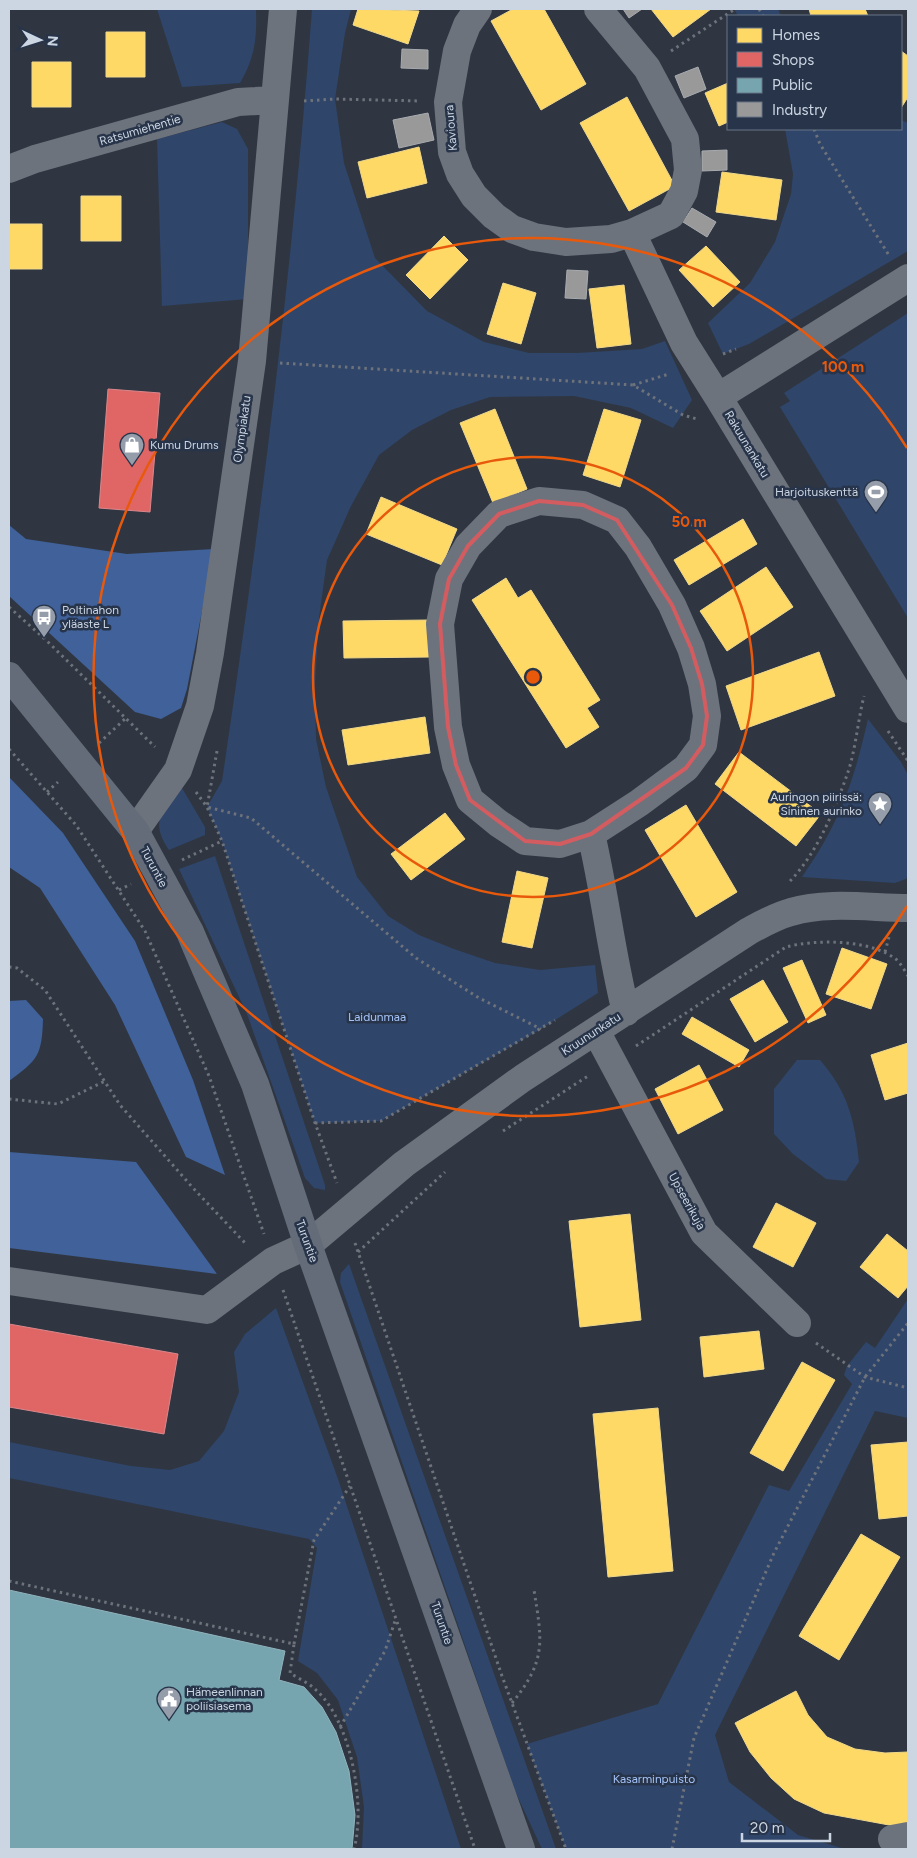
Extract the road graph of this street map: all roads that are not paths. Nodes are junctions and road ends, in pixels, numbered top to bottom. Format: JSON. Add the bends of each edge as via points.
{"nodes":[{"id":1,"x":283,"y":9,"type":"edge"},
{"id":2,"x":478,"y":9,"type":"edge"},
{"id":3,"x":598,"y":9,"type":"edge"},
{"id":4,"x":286,"y":101,"type":"junction"},
{"id":5,"x":9,"y":169,"type":"edge"},
{"id":6,"x":632,"y":234,"type":"junction"},
{"id":7,"x":900,"y":270,"type":"edge"},
{"id":8,"x":718,"y":397,"type":"junction"},
{"id":9,"x":9,"y":676,"type":"edge"},
{"id":10,"x":908,"y":709,"type":"edge"},
{"id":11,"x":135,"y":831,"type":"junction"},
{"id":12,"x":591,"y":834,"type":"junction"},
{"id":13,"x":908,"y":908,"type":"edge"},
{"id":14,"x":626,"y":1012,"type":"junction"},
{"id":15,"x":596,"y":1031,"type":"junction"},
{"id":16,"x":308,"y":1245,"type":"junction"},
{"id":17,"x":9,"y":1281,"type":"edge"},
{"id":18,"x":797,"y":1323,"type":"road end"},
{"id":19,"x":522,"y":1849,"type":"edge"}],
"edges":[{"from":1,"to":4,"type":"street","name":"Olympiakatu"},
{"from":2,"to":6,"type":"street","name":"Kavioura","via":[[467,25],[457,51],[448,102],[452,152],[460,174],[474,196],[512,229],[534,237],[566,242]]},
{"from":3,"to":6,"type":"street","name":"Kavioura","via":[[647,68],[685,139],[688,170],[684,191],[671,216]]},
{"from":4,"to":5,"type":"street","name":"Ratsumiehentie","via":[[238,102],[34,159]]},
{"from":4,"to":11,"type":"street","name":"Olympiakatu","via":[[252,361],[200,706],[178,770]]},
{"from":6,"to":8,"type":"street","via":[[684,343]]},
{"from":7,"to":8,"type":"street","name":"Rakuunankatu"},
{"from":8,"to":10,"type":"street","name":"Rakuunankatu"},
{"from":9,"to":11,"type":"main road","name":"Turuntie"},
{"from":11,"to":16,"type":"main road","name":"Turuntie","via":[[190,932],[255,1084]]},
{"from":12,"to":12,"type":"street","via":[[560,844],[525,841],[498,823],[470,800],[456,765],[448,727],[440,624],[449,579],[468,546],[498,514],[539,501],[583,505],[617,520],[638,547],[676,614],[691,648],[706,708],[703,745],[686,768]]},
{"from":12,"to":14,"type":"street"},
{"from":13,"to":14,"type":"street","name":"Kruununkatu","via":[[818,907],[792,911],[725,945]]},
{"from":14,"to":15,"type":"street","name":"Kruununkatu"},
{"from":15,"to":16,"type":"street","name":"Kruununkatu","via":[[523,1078],[404,1164]]},
{"from":15,"to":18,"type":"street","name":"Upseerikuja","via":[[704,1233]]},
{"from":16,"to":17,"type":"street","name":"Kruununkatu","via":[[273,1261],[207,1310]]},
{"from":16,"to":19,"type":"main road","name":"Turuntie"}]}
